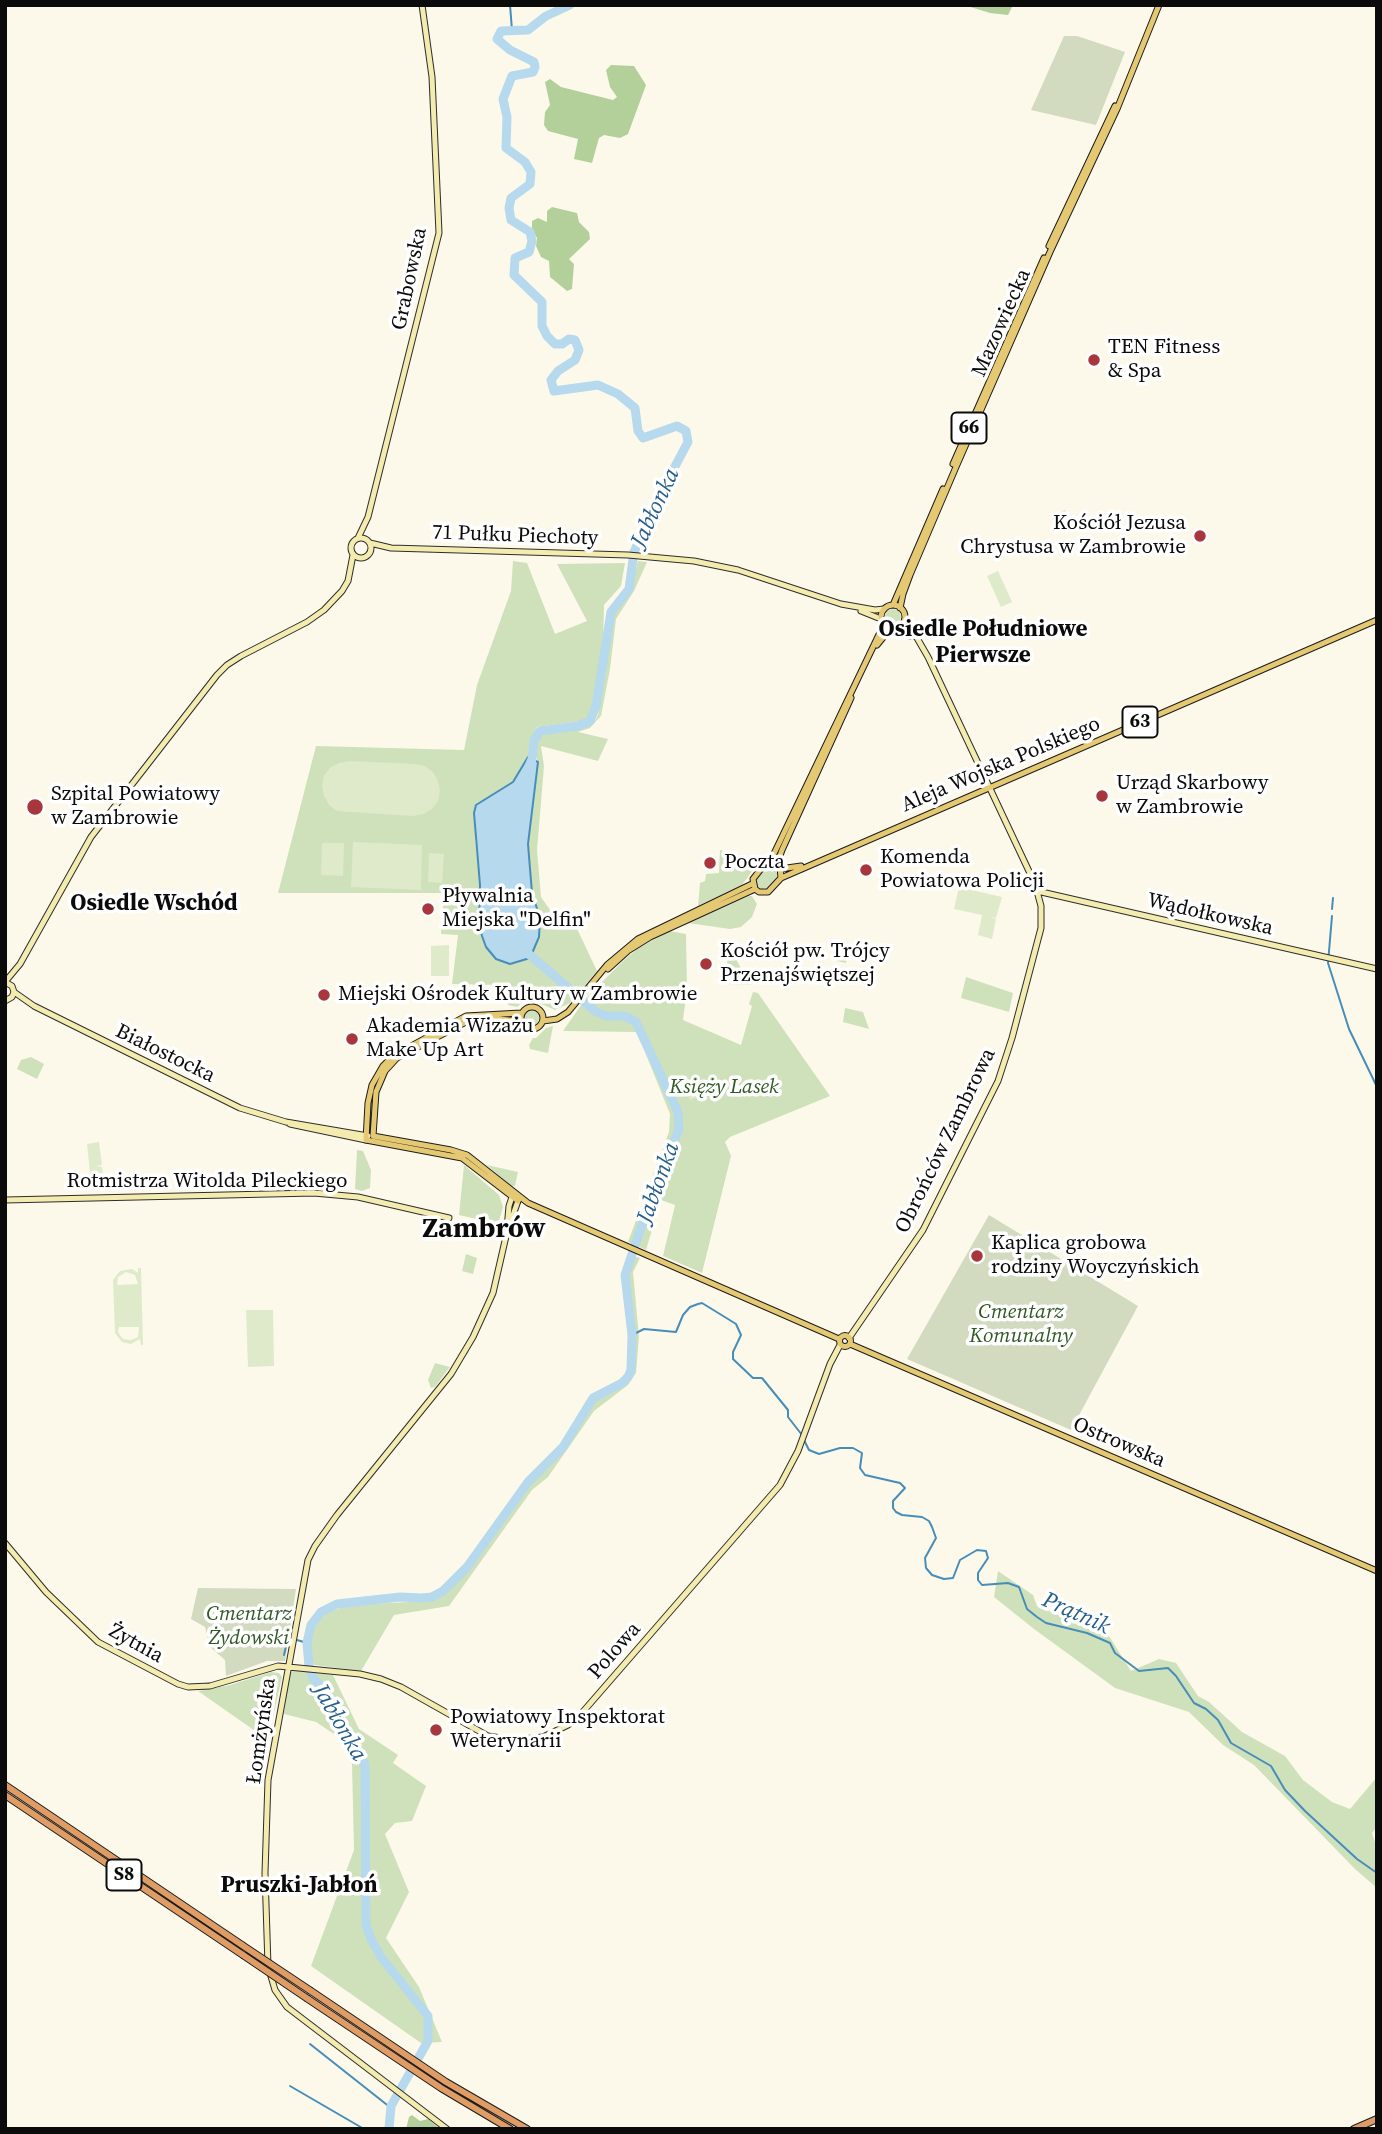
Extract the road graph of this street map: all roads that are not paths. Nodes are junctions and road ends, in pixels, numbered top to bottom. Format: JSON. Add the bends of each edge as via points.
{"nodes":[{"id":1,"x":422,"y":5,"type":"edge"},
{"id":2,"x":1159,"y":5,"type":"edge"},
{"id":3,"x":1105,"y":131,"type":"junction"},
{"id":4,"x":368,"y":517,"type":"junction"},
{"id":5,"x":358,"y":538,"type":"junction"},
{"id":6,"x":368,"y":541,"type":"junction"},
{"id":7,"x":391,"y":548,"type":"junction"},
{"id":8,"x":370,"y":552,"type":"junction"},
{"id":9,"x":353,"y":555,"type":"junction"},
{"id":10,"x":362,"y":558,"type":"junction"},
{"id":11,"x":351,"y":575,"type":"junction"},
{"id":12,"x":841,"y":604,"type":"junction"},
{"id":13,"x":893,"y":606,"type":"junction"},
{"id":14,"x":900,"y":608,"type":"junction"},
{"id":15,"x":884,"y":609,"type":"junction"},
{"id":16,"x":1377,"y":620,"type":"edge"},
{"id":17,"x":882,"y":622,"type":"junction"},
{"id":18,"x":900,"y":625,"type":"junction"},
{"id":19,"x":890,"y":629,"type":"junction"},
{"id":20,"x":988,"y":787,"type":"junction"},
{"id":21,"x":830,"y":856,"type":"junction"},
{"id":22,"x":776,"y":865,"type":"junction"},
{"id":23,"x":780,"y":878,"type":"junction"},
{"id":24,"x":754,"y":886,"type":"junction"},
{"id":25,"x":1037,"y":891,"type":"junction"},
{"id":26,"x":20,"y":964,"type":"junction"},
{"id":27,"x":1377,"y":969,"type":"edge"},
{"id":28,"x":5,"y":982,"type":"edge"},
{"id":29,"x":13,"y":989,"type":"junction"},
{"id":30,"x":8,"y":1000,"type":"edge"},
{"id":31,"x":34,"y":1006,"type":"junction"},
{"id":32,"x":522,"y":1013,"type":"junction"},
{"id":33,"x":542,"y":1017,"type":"junction"},
{"id":34,"x":521,"y":1021,"type":"junction"},
{"id":35,"x":368,"y":1137,"type":"junction"},
{"id":36,"x":516,"y":1197,"type":"junction"},
{"id":37,"x":5,"y":1200,"type":"edge"},
{"id":38,"x":449,"y":1218,"type":"dead end"},
{"id":39,"x":849,"y":1341,"type":"junction"},
{"id":40,"x":840,"y":1342,"type":"junction"},
{"id":41,"x":5,"y":1543,"type":"edge"},
{"id":42,"x":1377,"y":1571,"type":"edge"},
{"id":43,"x":287,"y":1666,"type":"junction"},
{"id":44,"x":5,"y":1785,"type":"edge"},
{"id":45,"x":5,"y":1795,"type":"edge"},
{"id":46,"x":309,"y":1995,"type":"junction"},
{"id":47,"x":443,"y":2085,"type":"junction"},
{"id":48,"x":1377,"y":2119,"type":"edge"},
{"id":49,"x":447,"y":2129,"type":"edge"},
{"id":50,"x":510,"y":2129,"type":"edge"},
{"id":51,"x":527,"y":2129,"type":"edge"},
{"id":52,"x":1354,"y":2129,"type":"edge"}],
"edges":[{"from":1,"to":4,"type":"street","name":"Grabowska","via":[[432,77],[439,233]]},
{"from":2,"to":3,"type":"main road","number":"66"},
{"from":3,"to":13,"type":"main road","name":"Mazowiecka","number":"66","via":[[1019,311]]},
{"from":3,"to":14,"type":"main road","name":"Mazowiecka","number":"66","via":[[956,467]]},
{"from":4,"to":5,"type":"street","name":"Grabowska"},
{"from":4,"to":6,"type":"street"},
{"from":5,"to":6,"type":"street"},
{"from":5,"to":9,"type":"street","via":[[351,546]]},
{"from":6,"to":7,"type":"street","name":"71 Pułku Piechoty"},
{"from":6,"to":8,"type":"street"},
{"from":7,"to":8,"type":"street","name":"71 Pułku Piechoty"},
{"from":7,"to":12,"type":"street","name":"71 Pułku Piechoty","via":[[694,561],[738,570]]},
{"from":8,"to":10,"type":"street"},
{"from":9,"to":10,"type":"street"},
{"from":9,"to":11,"type":"street"},
{"from":10,"to":11,"type":"street"},
{"from":11,"to":26,"type":"street","via":[[342,591],[316,615],[241,656],[217,675],[84,846]]},
{"from":12,"to":15,"type":"street","name":"71 Pułku Piechoty"},
{"from":12,"to":17,"type":"street"},
{"from":13,"to":14,"type":"main road"},
{"from":13,"to":15,"type":"main road"},
{"from":14,"to":18,"type":"main road","via":[[905,616]]},
{"from":15,"to":17,"type":"main road"},
{"from":16,"to":20,"type":"main road","name":"Aleja Wojska Polskiego","number":"63"},
{"from":17,"to":19,"type":"main road"},
{"from":17,"to":22,"type":"main road"},
{"from":18,"to":19,"type":"main road"},
{"from":18,"to":20,"type":"street","via":[[923,648]]},
{"from":19,"to":22,"type":"main road","via":[[862,675]]},
{"from":20,"to":21,"type":"main road","name":"Aleja Wojska Polskiego","number":"63"},
{"from":20,"to":25,"type":"street","name":"Obrońców Zambrowa"},
{"from":21,"to":22,"type":"main road","name":"Aleja Wojska Polskiego","number":"63","via":[[798,867]]},
{"from":21,"to":23,"type":"main road","name":"Aleja Wojska Polskiego","number":"63"},
{"from":22,"to":23,"type":"main road"},
{"from":22,"to":24,"type":"main road","number":"63","via":[[759,871]]},
{"from":23,"to":24,"type":"main road","number":"63","via":[[768,892],[759,892]]},
{"from":24,"to":33,"type":"main road","number":"63","via":[[648,933],[618,954],[563,1016]]},
{"from":25,"to":27,"type":"street","name":"Wądołkowska"},
{"from":25,"to":39,"type":"street","name":"Obrońców Zambrowa","via":[[1041,935],[998,1081],[923,1230]]},
{"from":26,"to":28,"type":"street"},
{"from":26,"to":29,"type":"street"},
{"from":28,"to":29,"type":"street","name":"Białostocka"},
{"from":29,"to":30,"type":"street"},
{"from":29,"to":31,"type":"street","name":"Białostocka"},
{"from":30,"to":31,"type":"street","name":"Białostocka"},
{"from":31,"to":35,"type":"street","name":"Białostocka","via":[[240,1108]]},
{"from":32,"to":33,"type":"main road","number":"63","via":[[534,1006]]},
{"from":32,"to":34,"type":"main road"},
{"from":32,"to":35,"type":"main road","number":"63","via":[[461,1018],[393,1056],[372,1085]]},
{"from":33,"to":34,"type":"main road","number":"63","via":[[533,1029]]},
{"from":34,"to":35,"type":"main road","number":"63","via":[[468,1021],[397,1058],[376,1091]]},
{"from":35,"to":36,"type":"main road","name":"Białostocka","via":[[461,1153],[485,1167]]},
{"from":36,"to":40,"type":"main road"},
{"from":36,"to":43,"type":"street","name":"Łomżyńska","via":[[493,1293],[474,1337],[451,1374],[312,1550]]},
{"from":37,"to":38,"type":"street","name":"Rotmistrza Witolda Pileckiego","via":[[306,1193],[358,1196]]},
{"from":39,"to":40,"type":"main road","via":[[846,1347]]},
{"from":39,"to":42,"type":"main road","name":"Ostrowska"},
{"from":40,"to":43,"type":"street","name":"Polowa","via":[[802,1443],[780,1485],[581,1714],[556,1732],[522,1740],[497,1738],[389,1681]]},
{"from":41,"to":43,"type":"street","name":"Żytnia","via":[[46,1592],[98,1642],[178,1684],[198,1688]]},
{"from":43,"to":49,"type":"street","name":"Łomżyńska","via":[[268,1780],[265,1873],[272,1985],[287,2007]]},
{"from":44,"to":46,"type":"highway","number":"S8","bridge":true},
{"from":45,"to":46,"type":"highway","number":"S8","bridge":true},
{"from":46,"to":47,"type":"highway","number":"S8"},
{"from":46,"to":47,"type":"highway","number":"S8","via":[[389,2054]]},
{"from":47,"to":50,"type":"highway","number":"S8"},
{"from":47,"to":51,"type":"highway","number":"S8"},
{"from":48,"to":52,"type":"highway"}]}
